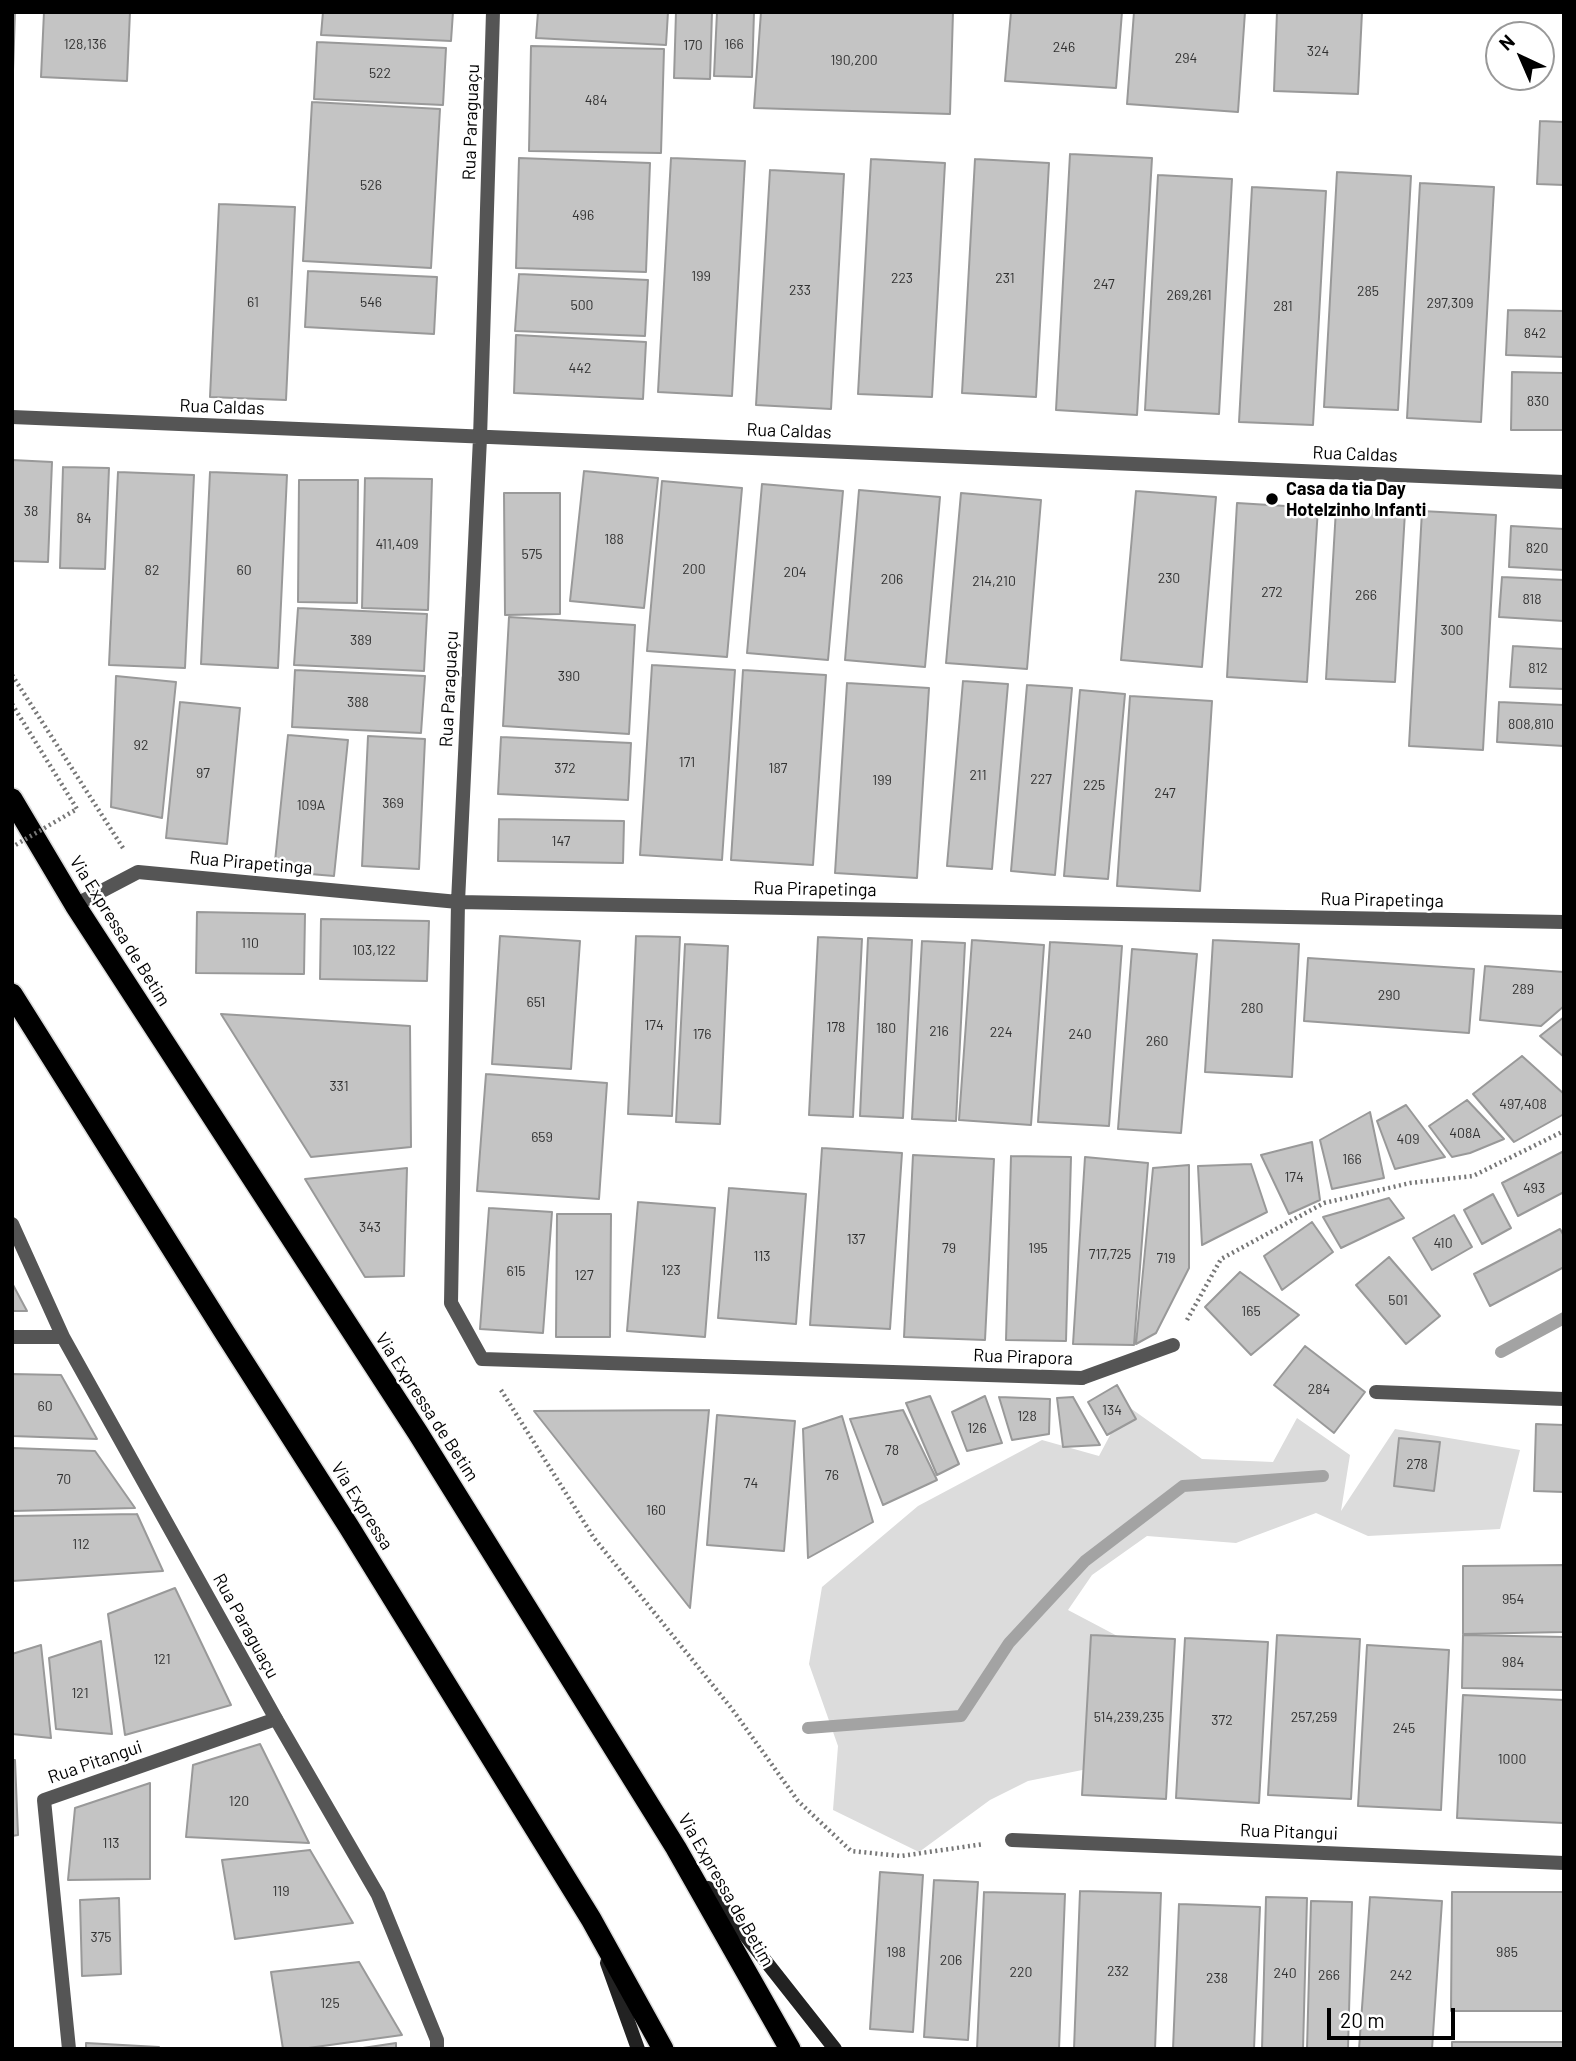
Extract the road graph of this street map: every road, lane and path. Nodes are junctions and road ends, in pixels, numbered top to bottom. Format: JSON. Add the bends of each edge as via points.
{"nodes":[{"id":1,"x":493,"y":12,"type":"edge"},
{"id":2,"x":12,"y":418,"type":"edge"},
{"id":3,"x":480,"y":438,"type":"junction"},
{"id":4,"x":1564,"y":482,"type":"edge"},
{"id":5,"x":12,"y":675,"type":"edge"},
{"id":6,"x":12,"y":704,"type":"edge"},
{"id":7,"x":12,"y":799,"type":"edge"},
{"id":8,"x":12,"y":847,"type":"edge"},
{"id":9,"x":138,"y":872,"type":"junction"},
{"id":10,"x":457,"y":902,"type":"junction"},
{"id":11,"x":75,"y":905,"type":"junction"},
{"id":12,"x":1564,"y":922,"type":"edge"},
{"id":13,"x":12,"y":994,"type":"edge"},
{"id":14,"x":1564,"y":1130,"type":"edge"},
{"id":15,"x":12,"y":1224,"type":"edge"},
{"id":16,"x":12,"y":1337,"type":"edge"},
{"id":17,"x":63,"y":1337,"type":"junction"},
{"id":18,"x":1173,"y":1345,"type":"joint"},
{"id":19,"x":482,"y":1359,"type":"junction"},
{"id":20,"x":1376,"y":1392,"type":"dead end"},
{"id":21,"x":1564,"y":1399,"type":"edge"},
{"id":22,"x":276,"y":1719,"type":"junction"},
{"id":23,"x":1012,"y":1840,"type":"joint"},
{"id":24,"x":676,"y":1848,"type":"junction"},
{"id":25,"x":1564,"y":1863,"type":"edge"},
{"id":26,"x":590,"y":1919,"type":"junction"},
{"id":27,"x":69,"y":2049,"type":"edge"},
{"id":28,"x":437,"y":2049,"type":"edge"},
{"id":29,"x":638,"y":2049,"type":"edge"},
{"id":30,"x":663,"y":2049,"type":"edge"},
{"id":31,"x":790,"y":2049,"type":"edge"},
{"id":32,"x":835,"y":2049,"type":"edge"}],
"edges":[{"from":1,"to":3,"type":"street","name":"Rua Paraguaçu"},
{"from":2,"to":3,"type":"street","name":"Rua Caldas"},
{"from":3,"to":4,"type":"street","name":"Rua Caldas"},
{"from":3,"to":10,"type":"street","name":"Rua Paraguaçu"},
{"from":5,"to":9,"type":"path"},
{"from":6,"to":8,"type":"path","bridge":true,"via":[[77,809]]},
{"from":7,"to":11,"type":"highway","name":"Via Expressa de Betim"},
{"from":9,"to":10,"type":"street","name":"Rua Pirapetinga"},
{"from":9,"to":11,"type":"street"},
{"from":10,"to":12,"type":"street","name":"Rua Pirapetinga"},
{"from":10,"to":19,"type":"street","name":"Rua Paraguaçu","via":[[451,1303]]},
{"from":11,"to":24,"type":"highway","name":"Via Expressa de Betim","via":[[418,1433]]},
{"from":13,"to":26,"type":"highway","name":"Via Expressa"},
{"from":14,"to":18,"type":"path","via":[[1473,1176],[1410,1183],[1324,1203],[1222,1259]]},
{"from":15,"to":17,"type":"street","name":"Rua Paraguaçu"},
{"from":16,"to":17,"type":"street"},
{"from":17,"to":22,"type":"street","name":"Rua Paraguaçu"},
{"from":18,"to":19,"type":"street","name":"Rua Pirapora","via":[[1082,1378]]},
{"from":19,"to":23,"type":"path","via":[[594,1538],[732,1709],[798,1801],[851,1851],[901,1856]]},
{"from":20,"to":21,"type":"street"},
{"from":22,"to":27,"type":"street","name":"Rua Pitangui","via":[[44,1800]]},
{"from":22,"to":28,"type":"street","name":"Rua Paraguaçu","via":[[378,1895],[438,2040]]},
{"from":23,"to":25,"type":"street","name":"Rua Pitangui"},
{"from":24,"to":31,"type":"highway","name":"Via Expressa de Betim"},
{"from":24,"to":32,"type":"street"},
{"from":26,"to":29,"type":"street"},
{"from":26,"to":30,"type":"highway","name":"Via Expressa"}]}
